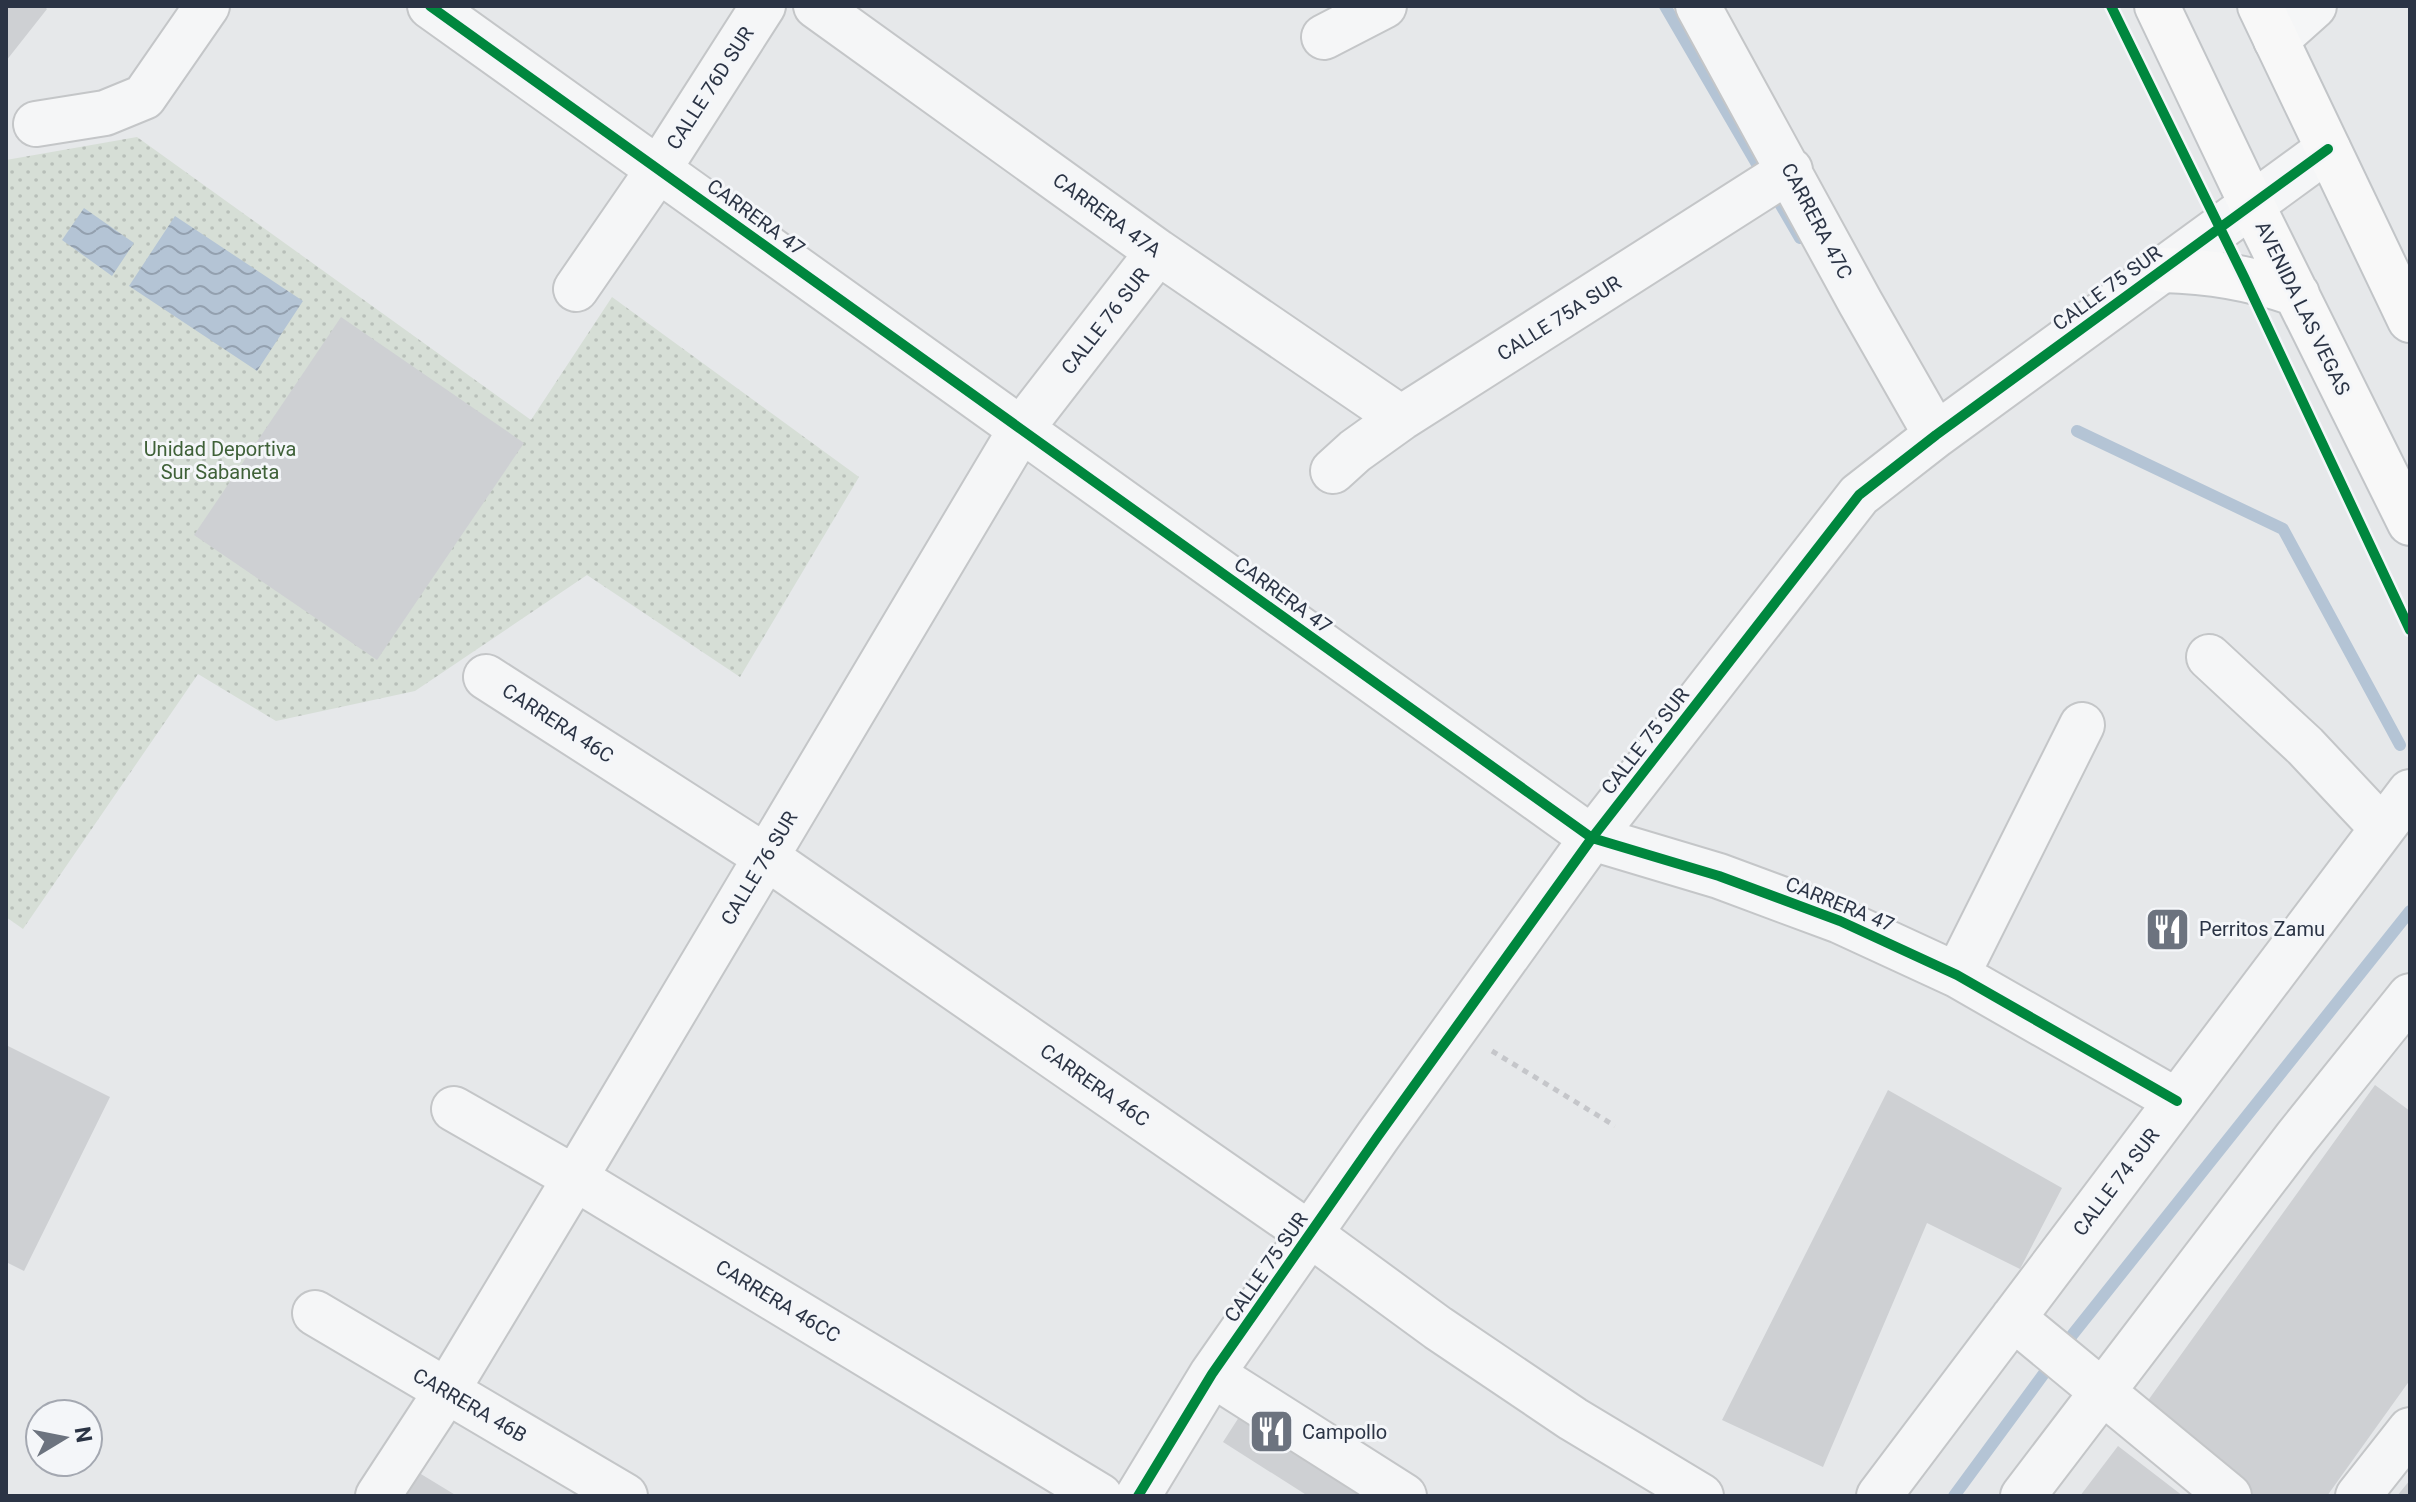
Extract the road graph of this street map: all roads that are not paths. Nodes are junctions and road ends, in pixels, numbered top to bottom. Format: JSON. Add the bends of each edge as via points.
{"nodes":[{"id":1,"x":207,"y":6,"type":"edge"},
{"id":2,"x":430,"y":6,"type":"edge"},
{"id":3,"x":763,"y":6,"type":"edge"},
{"id":4,"x":816,"y":6,"type":"edge"},
{"id":5,"x":1384,"y":6,"type":"edge"},
{"id":6,"x":1698,"y":6,"type":"edge"},
{"id":7,"x":2157,"y":6,"type":"edge"},
{"id":8,"x":2314,"y":6,"type":"edge"},
{"id":9,"x":2268,"y":23,"type":"edge"},
{"id":10,"x":1324,"y":37,"type":"dead end"},
{"id":11,"x":36,"y":124,"type":"dead end"},
{"id":12,"x":2328,"y":149,"type":"junction"},
{"id":13,"x":658,"y":170,"type":"junction"},
{"id":14,"x":1786,"y":173,"type":"junction"},
{"id":15,"x":2252,"y":205,"type":"junction"},
{"id":16,"x":1158,"y":252,"type":"junction"},
{"id":17,"x":2163,"y":270,"type":"junction"},
{"id":18,"x":576,"y":289,"type":"dead end"},
{"id":19,"x":2297,"y":294,"type":"junction"},
{"id":20,"x":2410,"y":320,"type":"edge"},
{"id":21,"x":1401,"y":418,"type":"junction"},
{"id":22,"x":1021,"y":429,"type":"junction"},
{"id":23,"x":1936,"y":435,"type":"junction"},
{"id":24,"x":1333,"y":471,"type":"dead end"},
{"id":25,"x":2410,"y":523,"type":"edge"},
{"id":26,"x":2209,"y":657,"type":"dead end"},
{"id":27,"x":486,"y":677,"type":"dead end"},
{"id":28,"x":2082,"y":725,"type":"dead end"},
{"id":29,"x":2410,"y":792,"type":"edge"},
{"id":30,"x":2382,"y":828,"type":"junction"},
{"id":31,"x":1592,"y":838,"type":"junction"},
{"id":32,"x":766,"y":857,"type":"junction"},
{"id":33,"x":1957,"y":975,"type":"junction"},
{"id":34,"x":2410,"y":996,"type":"edge"},
{"id":35,"x":2177,"y":1101,"type":"junction"},
{"id":36,"x":454,"y":1109,"type":"dead end"},
{"id":37,"x":575,"y":1178,"type":"junction"},
{"id":38,"x":1311,"y":1235,"type":"junction"},
{"id":39,"x":315,"y":1313,"type":"dead end"},
{"id":40,"x":2022,"y":1325,"type":"junction"},
{"id":41,"x":1212,"y":1374,"type":"junction"},
{"id":42,"x":2089,"y":1380,"type":"junction"},
{"id":43,"x":446,"y":1392,"type":"junction"},
{"id":44,"x":2410,"y":1430,"type":"edge"},
{"id":45,"x":378,"y":1496,"type":"edge"},
{"id":46,"x":625,"y":1496,"type":"edge"},
{"id":47,"x":1100,"y":1496,"type":"edge"},
{"id":48,"x":1138,"y":1496,"type":"edge"},
{"id":49,"x":1404,"y":1496,"type":"edge"},
{"id":50,"x":1701,"y":1496,"type":"edge"},
{"id":51,"x":1879,"y":1496,"type":"edge"},
{"id":52,"x":2023,"y":1496,"type":"edge"},
{"id":53,"x":2229,"y":1496,"type":"edge"},
{"id":54,"x":2358,"y":1496,"type":"edge"}],
"edges":[{"from":1,"to":11,"type":"street","via":[[144,97],[105,113]]},
{"from":2,"to":13,"type":"street","name":"CARRERA 47"},
{"from":3,"to":13,"type":"street","name":"CALLE 76D SUR"},
{"from":4,"to":16,"type":"street","name":"CARRERA 47A"},
{"from":5,"to":10,"type":"street"},
{"from":6,"to":14,"type":"street","name":"CARRERA 47C"},
{"from":7,"to":15,"type":"main road","name":"AVENIDA LAS VEGAS"},
{"from":8,"to":9,"type":"street"},
{"from":9,"to":12,"type":"main road"},
{"from":12,"to":15,"type":"street","name":"CALLE 75 SUR"},
{"from":12,"to":20,"type":"main road"},
{"from":13,"to":18,"type":"street","name":"CALLE 76D SUR"},
{"from":13,"to":22,"type":"street","name":"CARRERA 47"},
{"from":14,"to":21,"type":"street","name":"CALLE 75A SUR"},
{"from":14,"to":23,"type":"street","name":"CARRERA 47C"},
{"from":15,"to":17,"type":"street","name":"CALLE 75 SUR"},
{"from":15,"to":19,"type":"main road","name":"AVENIDA LAS VEGAS"},
{"from":16,"to":21,"type":"street","name":"CARRERA 47A"},
{"from":16,"to":22,"type":"street","name":"CALLE 76 SUR"},
{"from":17,"to":19,"type":"main road","via":[[2244,277]]},
{"from":17,"to":23,"type":"street","name":"CALLE 75 SUR"},
{"from":19,"to":25,"type":"main road","name":"AVENIDA LAS VEGAS"},
{"from":21,"to":24,"type":"street","name":"CALLE 75A SUR"},
{"from":22,"to":31,"type":"street","name":"CARRERA 47"},
{"from":22,"to":32,"type":"street","name":"CALLE 76 SUR"},
{"from":23,"to":31,"type":"street","name":"CALLE 75 SUR","via":[[1859,495]]},
{"from":26,"to":30,"type":"street","via":[[2305,746]]},
{"from":27,"to":32,"type":"street","name":"CARRERA 46C"},
{"from":28,"to":33,"type":"street"},
{"from":29,"to":30,"type":"street","name":"CALLE 74 SUR"},
{"from":30,"to":35,"type":"street","name":"CALLE 74 SUR"},
{"from":31,"to":33,"type":"street","name":"CARRERA 47","via":[[1840,921]]},
{"from":31,"to":38,"type":"street","name":"CALLE 75 SUR"},
{"from":32,"to":37,"type":"street","name":"CALLE 76 SUR"},
{"from":32,"to":38,"type":"street","name":"CARRERA 46C"},
{"from":33,"to":35,"type":"street","name":"CARRERA 47"},
{"from":34,"to":42,"type":"street"},
{"from":35,"to":40,"type":"street","name":"CALLE 74 SUR"},
{"from":36,"to":37,"type":"street","name":"CARRERA 46CC"},
{"from":37,"to":43,"type":"street","name":"CALLE 76 SUR"},
{"from":37,"to":47,"type":"street","name":"CARRERA 46CC"},
{"from":38,"to":41,"type":"street","name":"CALLE 75 SUR"},
{"from":38,"to":50,"type":"street","name":"CARRERA 46C","via":[[1561,1411]]},
{"from":39,"to":43,"type":"street","name":"CARRERA 46B"},
{"from":40,"to":42,"type":"street"},
{"from":40,"to":51,"type":"street","name":"CALLE 74 SUR"},
{"from":41,"to":48,"type":"street","name":"CALLE 75 SUR"},
{"from":41,"to":49,"type":"street"},
{"from":42,"to":52,"type":"street"},
{"from":42,"to":53,"type":"street"},
{"from":43,"to":45,"type":"street","name":"CALLE 76 SUR"},
{"from":43,"to":46,"type":"street","name":"CARRERA 46B"},
{"from":44,"to":54,"type":"street"}]}
